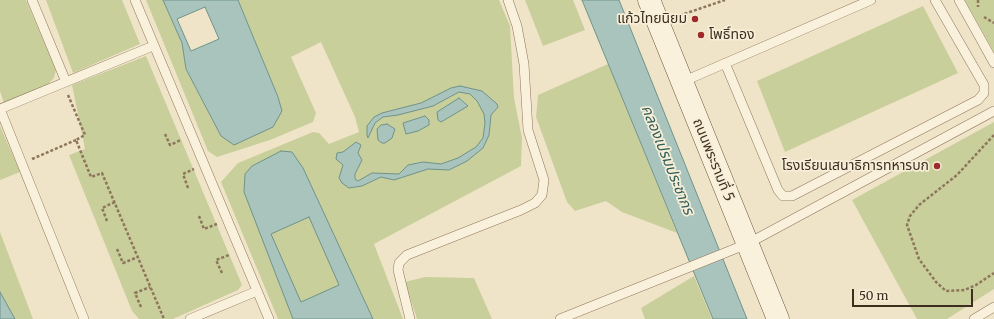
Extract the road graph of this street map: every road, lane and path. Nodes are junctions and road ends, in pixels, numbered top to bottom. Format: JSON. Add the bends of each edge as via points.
{"nodes":[{"id":1,"x":32,"y":0,"type":"edge"},
{"id":2,"x":134,"y":0,"type":"edge"},
{"id":3,"x":508,"y":0,"type":"edge"},
{"id":4,"x":649,"y":0,"type":"edge"},
{"id":5,"x":725,"y":0,"type":"edge"},
{"id":6,"x":871,"y":0,"type":"edge"},
{"id":7,"x":935,"y":0,"type":"edge"},
{"id":8,"x":959,"y":0,"type":"edge"},
{"id":9,"x":978,"y":0,"type":"edge"},
{"id":10,"x":978,"y":10,"type":"dead end"},
{"id":11,"x":982,"y":16,"type":"dead end"},
{"id":12,"x":672,"y":17,"type":"dead end"},
{"id":13,"x":994,"y":23,"type":"edge"},
{"id":14,"x":153,"y":46,"type":"junction"},
{"id":15,"x":725,"y":62,"type":"junction"},
{"id":16,"x":994,"y":64,"type":"edge"},
{"id":17,"x":682,"y":82,"type":"junction"},
{"id":18,"x":65,"y":83,"type":"junction"},
{"id":19,"x":0,"y":109,"type":"edge"},
{"id":20,"x":994,"y":111,"type":"edge"},
{"id":21,"x":165,"y":134,"type":"dead end"},
{"id":22,"x":994,"y":135,"type":"edge"},
{"id":23,"x":192,"y":136,"type":"junction"},
{"id":24,"x":76,"y":140,"type":"junction"},
{"id":25,"x":22,"y":164,"type":"junction"},
{"id":26,"x":204,"y":164,"type":"junction"},
{"id":27,"x":188,"y":188,"type":"dead end"},
{"id":28,"x":115,"y":202,"type":"junction"},
{"id":29,"x":199,"y":216,"type":"dead end"},
{"id":30,"x":227,"y":220,"type":"junction"},
{"id":31,"x":107,"y":221,"type":"dead end"},
{"id":32,"x":747,"y":244,"type":"junction"},
{"id":33,"x":117,"y":249,"type":"dead end"},
{"id":34,"x":240,"y":250,"type":"junction"},
{"id":35,"x":138,"y":257,"type":"junction"},
{"id":36,"x":222,"y":273,"type":"dead end"},
{"id":37,"x":994,"y":273,"type":"edge"},
{"id":38,"x":150,"y":287,"type":"junction"},
{"id":39,"x":257,"y":291,"type":"junction"},
{"id":40,"x":994,"y":306,"type":"edge"},
{"id":41,"x":141,"y":307,"type":"dead end"},
{"id":42,"x":84,"y":319,"type":"edge"},
{"id":43,"x":164,"y":319,"type":"edge"},
{"id":44,"x":190,"y":319,"type":"edge"},
{"id":45,"x":269,"y":319,"type":"edge"},
{"id":46,"x":410,"y":319,"type":"edge"},
{"id":47,"x":560,"y":319,"type":"edge"},
{"id":48,"x":778,"y":319,"type":"edge"},
{"id":49,"x":974,"y":319,"type":"edge"}],
"edges":[{"from":1,"to":18,"type":"lane"},
{"from":2,"to":14,"type":"lane"},
{"from":3,"to":46,"type":"lane","via":[[517,26],[524,64],[528,130],[544,180],[542,195],[535,203],[521,210],[407,255],[399,263],[398,270]]},
{"from":4,"to":17,"type":"main road","name":"ถนนพระรามที่ 5"},
{"from":5,"to":12,"type":"path"},
{"from":6,"to":15,"type":"lane"},
{"from":7,"to":15,"type":"lane","via":[[984,85],[984,93],[978,100],[792,196],[783,196],[778,190]]},
{"from":8,"to":16,"type":"lane"},
{"from":9,"to":10,"type":"path"},
{"from":11,"to":13,"type":"path"},
{"from":14,"to":18,"type":"lane"},
{"from":14,"to":23,"type":"lane"},
{"from":15,"to":17,"type":"lane"},
{"from":17,"to":32,"type":"main road","name":"ถนนพระรามที่ 5"},
{"from":18,"to":19,"type":"lane"},
{"from":18,"to":24,"type":"path","via":[[85,135]]},
{"from":19,"to":25,"type":"lane"},
{"from":20,"to":32,"type":"lane"},
{"from":21,"to":23,"type":"path","via":[[170,145]]},
{"from":22,"to":37,"type":"path","via":[[957,175],[919,205],[910,216],[907,225],[919,259],[946,291],[964,290]]},
{"from":23,"to":26,"type":"lane"},
{"from":24,"to":25,"type":"path"},
{"from":24,"to":28,"type":"path","via":[[91,177],[102,173]]},
{"from":25,"to":42,"type":"lane"},
{"from":26,"to":27,"type":"path","via":[[183,174]]},
{"from":26,"to":30,"type":"lane"},
{"from":28,"to":31,"type":"path","via":[[102,208]]},
{"from":28,"to":35,"type":"path"},
{"from":29,"to":30,"type":"path","via":[[204,229]]},
{"from":30,"to":34,"type":"lane"},
{"from":32,"to":47,"type":"lane"},
{"from":32,"to":48,"type":"main road","name":"ถนนพระรามที่ 5"},
{"from":33,"to":35,"type":"path","via":[[123,263]]},
{"from":34,"to":36,"type":"path","via":[[216,260]]},
{"from":34,"to":39,"type":"lane"},
{"from":35,"to":38,"type":"path"},
{"from":38,"to":41,"type":"path","via":[[135,293]]},
{"from":38,"to":43,"type":"path"},
{"from":39,"to":44,"type":"lane"},
{"from":39,"to":45,"type":"lane"},
{"from":40,"to":49,"type":"lane"}]}
